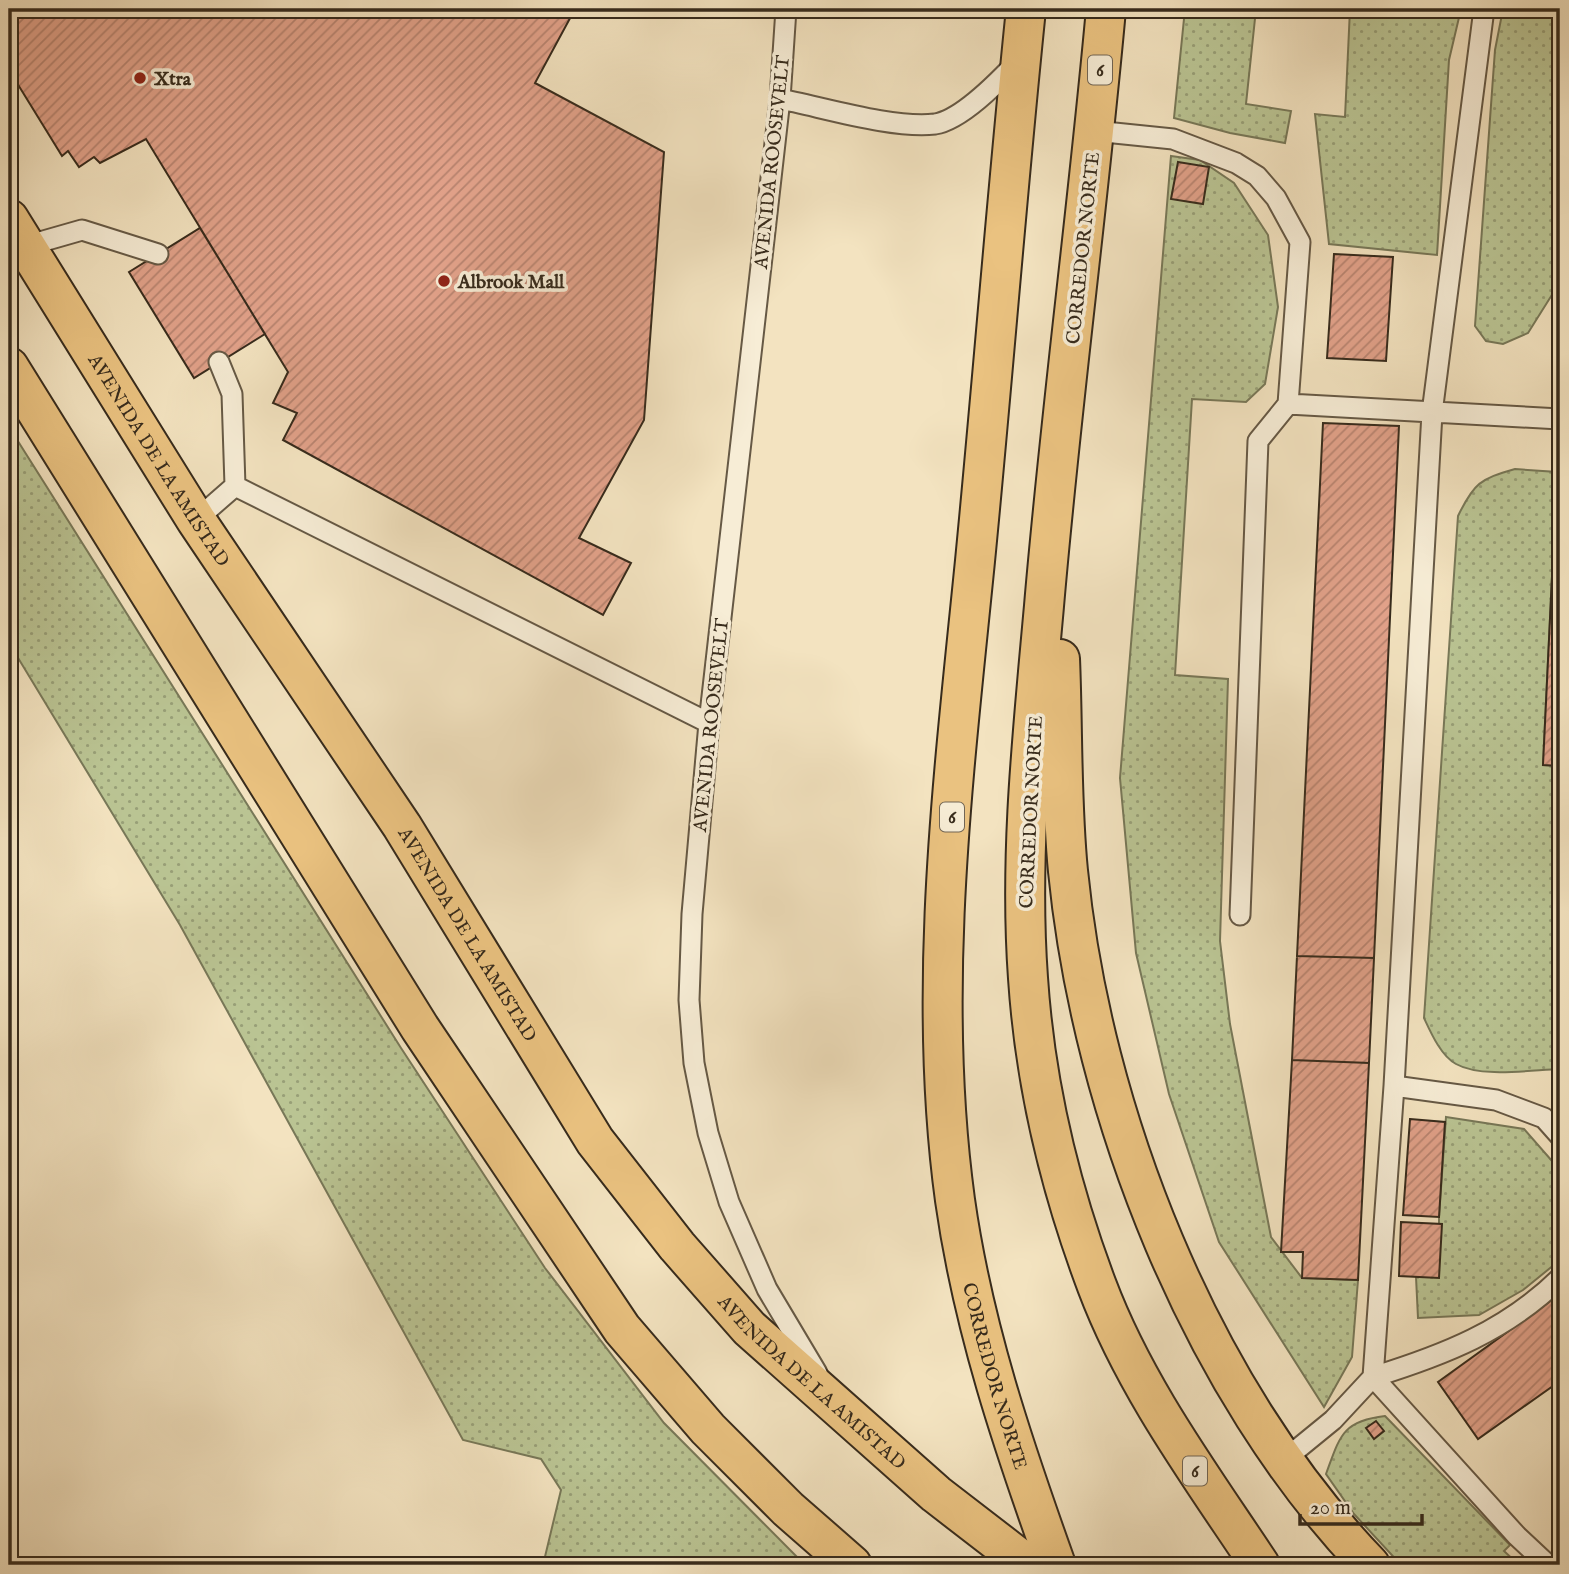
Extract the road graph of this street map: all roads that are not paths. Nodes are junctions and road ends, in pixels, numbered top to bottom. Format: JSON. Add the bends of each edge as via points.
{"nodes":[{"id":1,"x":786,"y":9,"type":"edge"},
{"id":2,"x":1026,"y":9,"type":"edge"},
{"id":3,"x":1106,"y":9,"type":"edge"},
{"id":4,"x":1484,"y":9,"type":"edge"},
{"id":5,"x":1021,"y":57,"type":"junction"},
{"id":6,"x":780,"y":99,"type":"junction"},
{"id":7,"x":1095,"y":131,"type":"junction"},
{"id":8,"x":17,"y":233,"type":"edge"},
{"id":9,"x":158,"y":254,"type":"dead end"},
{"id":10,"x":219,"y":362,"type":"dead end"},
{"id":11,"x":9,"y":368,"type":"edge"},
{"id":12,"x":1288,"y":404,"type":"junction"},
{"id":13,"x":1432,"y":413,"type":"junction"},
{"id":14,"x":1560,"y":419,"type":"edge"},
{"id":15,"x":235,"y":486,"type":"junction"},
{"id":16,"x":1054,"y":492,"type":"junction"},
{"id":17,"x":196,"y":520,"type":"junction"},
{"id":18,"x":709,"y":723,"type":"junction"},
{"id":19,"x":1240,"y":915,"type":"dead end"},
{"id":20,"x":1394,"y":1086,"type":"junction"},
{"id":21,"x":1560,"y":1136,"type":"edge"},
{"id":22,"x":1560,"y":1278,"type":"edge"},
{"id":23,"x":1373,"y":1377,"type":"junction"},
{"id":24,"x":840,"y":1412,"type":"junction"},
{"id":25,"x":1284,"y":1460,"type":"junction"},
{"id":26,"x":852,"y":1565,"type":"edge"},
{"id":27,"x":1028,"y":1565,"type":"edge"},
{"id":28,"x":1056,"y":1565,"type":"edge"},
{"id":29,"x":1260,"y":1565,"type":"edge"},
{"id":30,"x":1370,"y":1565,"type":"edge"},
{"id":31,"x":1548,"y":1565,"type":"edge"}],
"edges":[{"from":1,"to":6,"type":"lane","name":"AVENIDA ROOSEVELT"},
{"from":2,"to":5,"type":"main road","name":"CORREDOR NORTE","number":"6"},
{"from":3,"to":7,"type":"main road","name":"CORREDOR NORTE","number":"6"},
{"from":4,"to":13,"type":"lane"},
{"from":5,"to":6,"type":"lane","via":[[984,97],[937,124],[890,121]]},
{"from":5,"to":28,"type":"main road","name":"CORREDOR NORTE","number":"6","via":[[954,773],[940,1023],[955,1199],[969,1282],[1006,1423]]},
{"from":6,"to":18,"type":"lane","name":"AVENIDA ROOSEVELT"},
{"from":7,"to":12,"type":"lane","via":[[1173,139],[1236,163],[1257,176],[1276,198],[1300,242]]},
{"from":7,"to":16,"type":"main road","name":"CORREDOR NORTE","number":"6"},
{"from":8,"to":9,"type":"lane","via":[[82,230]]},
{"from":8,"to":17,"type":"main road","name":"AVENIDA DE LA AMISTAD"},
{"from":10,"to":15,"type":"lane","via":[[232,394]]},
{"from":11,"to":26,"type":"main road","via":[[413,1017],[622,1329],[708,1429]]},
{"from":12,"to":13,"type":"lane"},
{"from":12,"to":19,"type":"lane","via":[[1258,441]]},
{"from":13,"to":14,"type":"lane"},
{"from":13,"to":20,"type":"lane"},
{"from":15,"to":17,"type":"lane"},
{"from":15,"to":18,"type":"lane"},
{"from":16,"to":25,"type":"main road","via":[[1068,869],[1102,1056],[1130,1152],[1173,1261],[1234,1380]]},
{"from":16,"to":29,"type":"main road","name":"CORREDOR NORTE","number":"6","via":[[1025,859],[1028,980],[1049,1122],[1098,1289],[1189,1462]]},
{"from":17,"to":24,"type":"main road","name":"AVENIDA DE LA AMISTAD","via":[[402,826],[595,1141],[749,1328]]},
{"from":18,"to":24,"type":"lane","name":"AVENIDA ROOSEVELT","via":[[692,914],[689,1000],[696,1075],[729,1202],[767,1289]]},
{"from":20,"to":21,"type":"lane","via":[[1496,1100],[1544,1118]]},
{"from":20,"to":23,"type":"lane"},
{"from":22,"to":23,"type":"lane","via":[[1531,1306],[1441,1356]]},
{"from":23,"to":25,"type":"lane","via":[[1333,1420]]},
{"from":23,"to":31,"type":"lane"},
{"from":24,"to":27,"type":"main road","name":"AVENIDA DE LA AMISTAD"},
{"from":25,"to":30,"type":"main road"}]}
